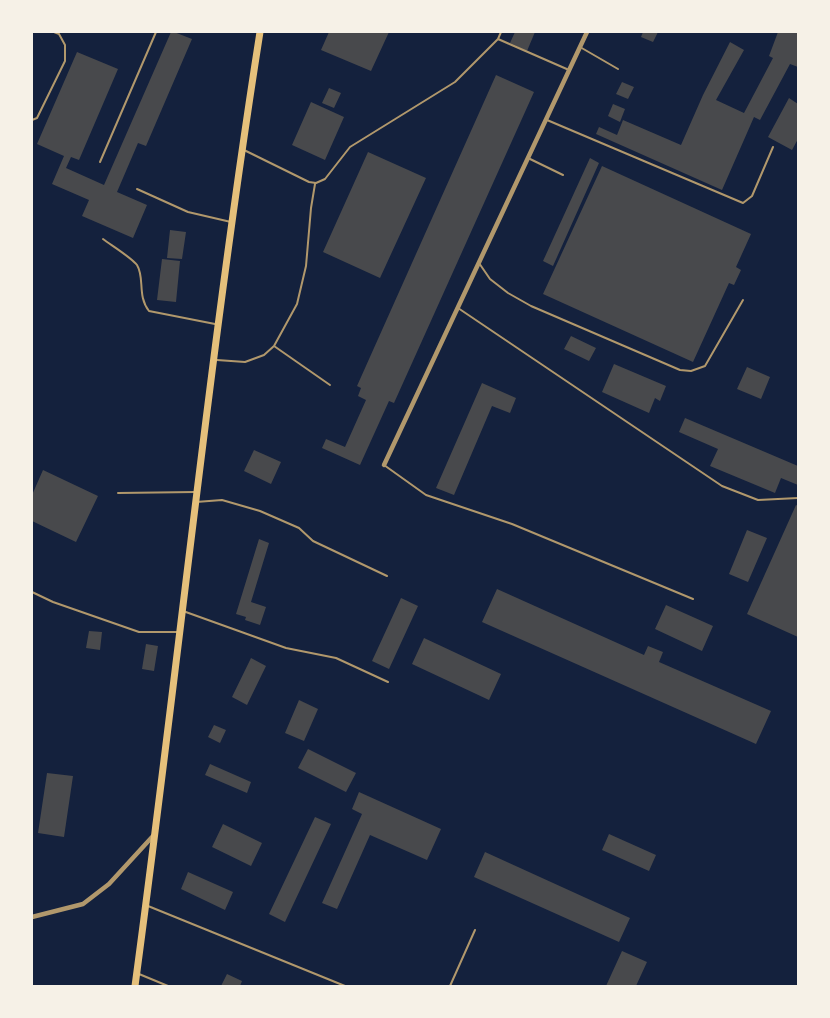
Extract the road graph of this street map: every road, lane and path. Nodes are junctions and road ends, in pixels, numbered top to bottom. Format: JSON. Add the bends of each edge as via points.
{"nodes":[{"id":1,"x":54,"y":32,"type":"edge"},
{"id":2,"x":156,"y":32,"type":"edge"},
{"id":3,"x":259,"y":32,"type":"edge"},
{"id":4,"x":501,"y":32,"type":"edge"},
{"id":5,"x":587,"y":32,"type":"edge"},
{"id":6,"x":498,"y":39,"type":"junction"},
{"id":7,"x":580,"y":47,"type":"junction"},
{"id":8,"x":618,"y":69,"type":"dead end"},
{"id":9,"x":569,"y":70,"type":"junction"},
{"id":10,"x":32,"y":120,"type":"edge"},
{"id":11,"x":547,"y":120,"type":"junction"},
{"id":12,"x":773,"y":147,"type":"dead end"},
{"id":13,"x":242,"y":149,"type":"junction"},
{"id":14,"x":528,"y":158,"type":"junction"},
{"id":15,"x":100,"y":162,"type":"dead end"},
{"id":16,"x":563,"y":175,"type":"dead end"},
{"id":17,"x":316,"y":183,"type":"junction"},
{"id":18,"x":136,"y":189,"type":"dead end"},
{"id":19,"x":231,"y":222,"type":"junction"},
{"id":20,"x":103,"y":239,"type":"dead end"},
{"id":21,"x":478,"y":262,"type":"junction"},
{"id":22,"x":743,"y":300,"type":"dead end"},
{"id":23,"x":458,"y":308,"type":"junction"},
{"id":24,"x":218,"y":325,"type":"junction"},
{"id":25,"x":274,"y":346,"type":"junction"},
{"id":26,"x":214,"y":360,"type":"junction"},
{"id":27,"x":330,"y":385,"type":"dead end"},
{"id":28,"x":384,"y":465,"type":"joint"},
{"id":29,"x":198,"y":492,"type":"junction"},
{"id":30,"x":118,"y":493,"type":"dead end"},
{"id":31,"x":798,"y":498,"type":"edge"},
{"id":32,"x":196,"y":502,"type":"junction"},
{"id":33,"x":387,"y":576,"type":"dead end"},
{"id":34,"x":32,"y":592,"type":"edge"},
{"id":35,"x":693,"y":599,"type":"dead end"},
{"id":36,"x":183,"y":611,"type":"junction"},
{"id":37,"x":180,"y":632,"type":"junction"},
{"id":38,"x":388,"y":682,"type":"dead end"},
{"id":39,"x":155,"y":834,"type":"junction"},
{"id":40,"x":146,"y":906,"type":"junction"},
{"id":41,"x":32,"y":917,"type":"edge"},
{"id":42,"x":475,"y":930,"type":"dead end"},
{"id":43,"x":137,"y":972,"type":"junction"},
{"id":44,"x":136,"y":985,"type":"edge"},
{"id":45,"x":168,"y":987,"type":"edge"},
{"id":46,"x":345,"y":987,"type":"edge"},
{"id":47,"x":450,"y":987,"type":"edge"}],
"edges":[{"from":1,"to":10,"type":"lane","via":[[65,45],[65,61],[37,118]]},
{"from":2,"to":15,"type":"lane"},
{"from":3,"to":13,"type":"highway"},
{"from":4,"to":6,"type":"lane"},
{"from":5,"to":7,"type":"street"},
{"from":6,"to":9,"type":"lane"},
{"from":6,"to":17,"type":"lane","via":[[455,82],[350,147],[328,176]]},
{"from":7,"to":8,"type":"lane"},
{"from":7,"to":9,"type":"street"},
{"from":9,"to":11,"type":"street"},
{"from":11,"to":12,"type":"lane","via":[[743,203],[752,196]]},
{"from":11,"to":14,"type":"street"},
{"from":13,"to":17,"type":"lane"},
{"from":13,"to":19,"type":"highway"},
{"from":14,"to":16,"type":"lane"},
{"from":14,"to":21,"type":"street"},
{"from":17,"to":25,"type":"lane","via":[[297,304]]},
{"from":18,"to":19,"type":"lane","via":[[188,212]]},
{"from":19,"to":24,"type":"highway"},
{"from":20,"to":24,"type":"lane","via":[[136,264],[148,311]]},
{"from":21,"to":22,"type":"lane","via":[[489,279],[531,306],[680,370],[705,366]]},
{"from":21,"to":23,"type":"street"},
{"from":23,"to":28,"type":"street"},
{"from":23,"to":31,"type":"lane","via":[[722,486],[758,500]]},
{"from":24,"to":26,"type":"highway"},
{"from":25,"to":26,"type":"lane","via":[[264,355],[245,362]]},
{"from":25,"to":27,"type":"lane"},
{"from":26,"to":29,"type":"highway"},
{"from":28,"to":35,"type":"lane","via":[[426,495],[512,524]]},
{"from":29,"to":30,"type":"lane"},
{"from":29,"to":32,"type":"highway"},
{"from":32,"to":33,"type":"lane","via":[[222,500],[260,511]]},
{"from":32,"to":36,"type":"highway"},
{"from":34,"to":37,"type":"lane","via":[[139,632]]},
{"from":36,"to":37,"type":"highway"},
{"from":36,"to":38,"type":"lane","via":[[286,648],[336,658]]},
{"from":37,"to":39,"type":"highway"},
{"from":39,"to":40,"type":"highway"},
{"from":39,"to":41,"type":"street","via":[[109,884],[83,904]]},
{"from":40,"to":43,"type":"highway"},
{"from":40,"to":46,"type":"lane"},
{"from":42,"to":47,"type":"lane"},
{"from":43,"to":44,"type":"highway"},
{"from":43,"to":45,"type":"lane"}]}
